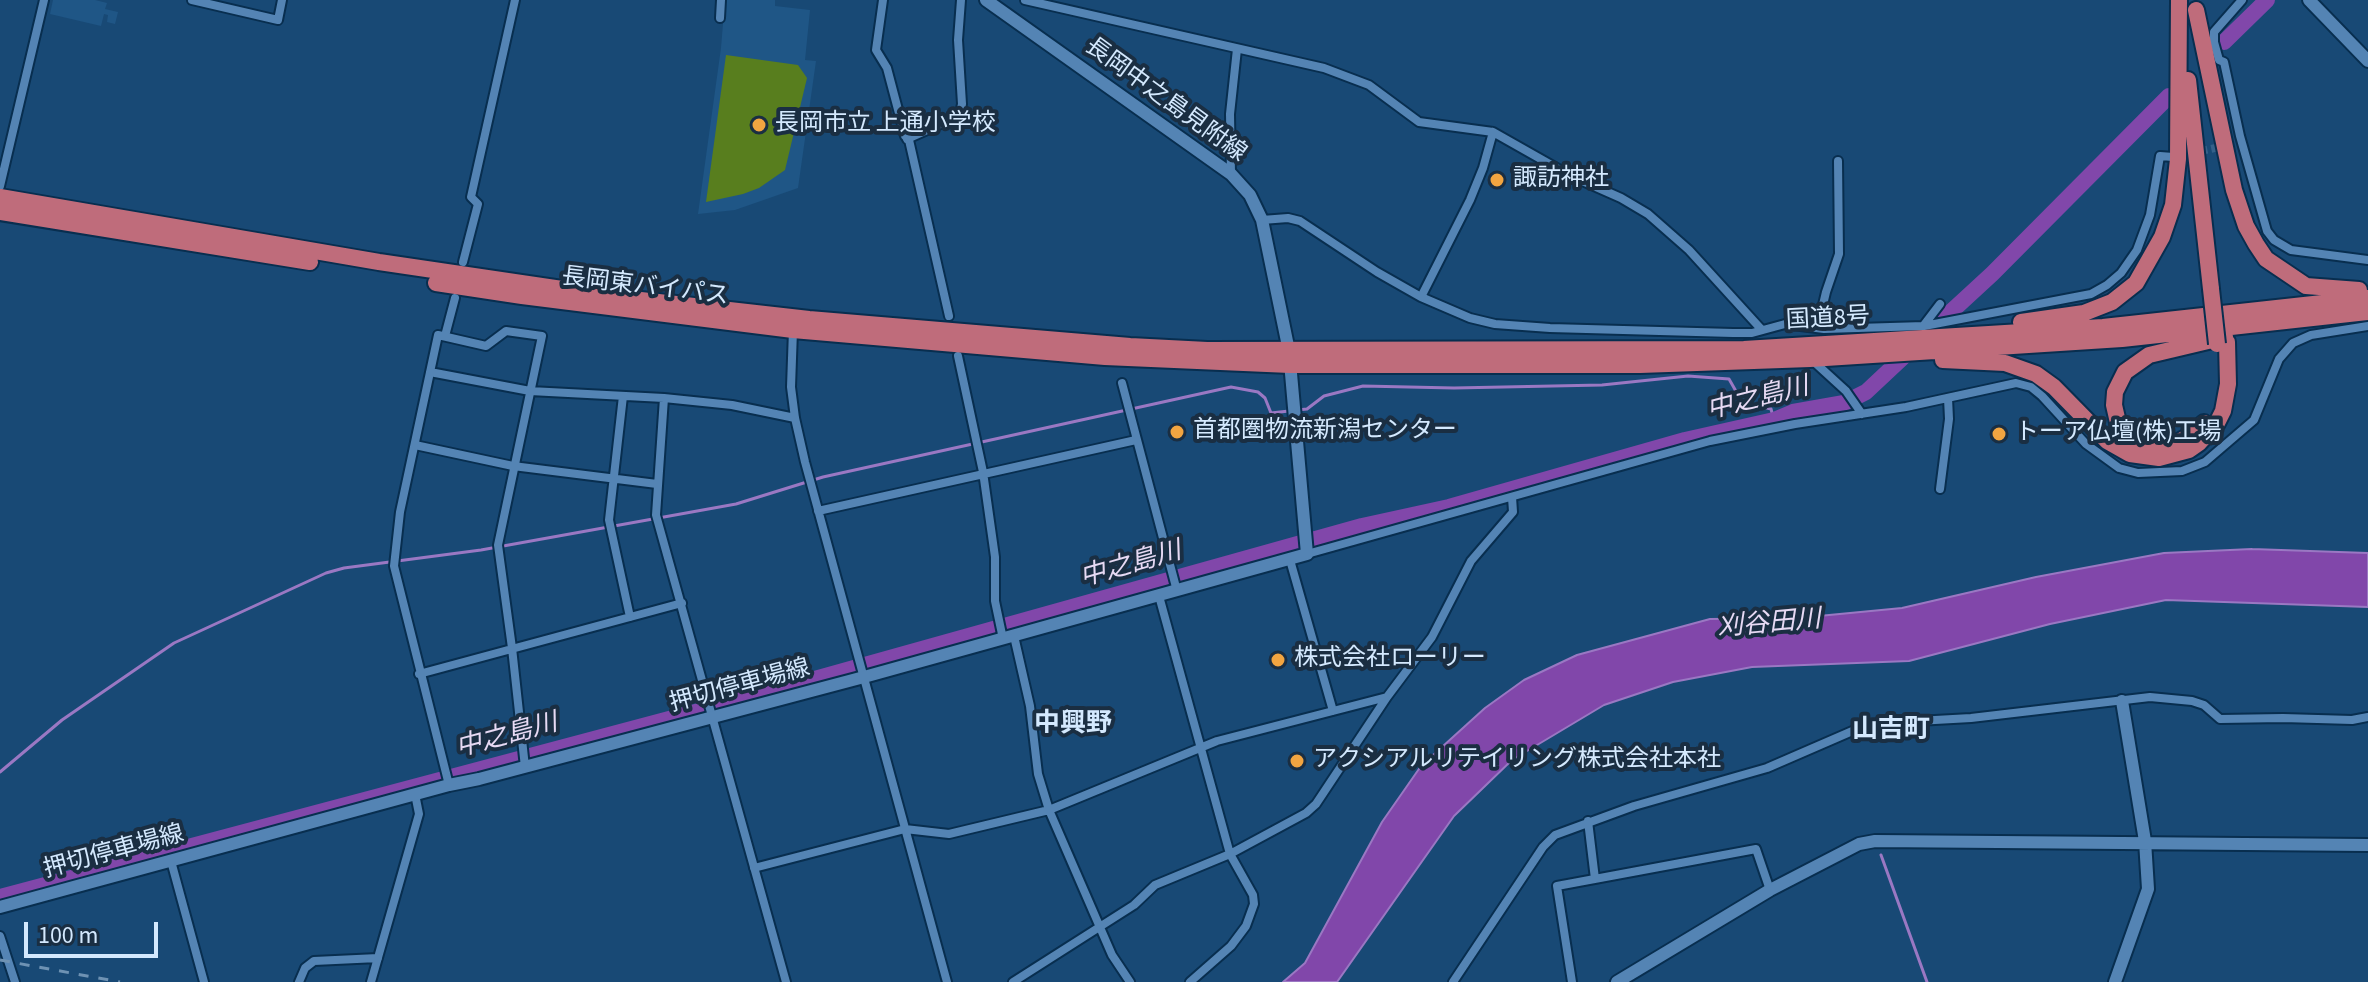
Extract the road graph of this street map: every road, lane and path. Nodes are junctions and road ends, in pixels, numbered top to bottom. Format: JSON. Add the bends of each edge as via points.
{"nodes":[{"id":1,"x":44,"y":0,"type":"edge"},
{"id":2,"x":192,"y":0,"type":"edge"},
{"id":3,"x":282,"y":0,"type":"edge"},
{"id":4,"x":515,"y":0,"type":"edge"},
{"id":5,"x":721,"y":0,"type":"edge"},
{"id":6,"x":883,"y":0,"type":"edge"},
{"id":7,"x":961,"y":0,"type":"edge"},
{"id":8,"x":986,"y":0,"type":"edge"},
{"id":9,"x":1025,"y":0,"type":"edge"},
{"id":10,"x":2180,"y":0,"type":"edge"},
{"id":11,"x":2242,"y":0,"type":"edge"},
{"id":12,"x":2309,"y":0,"type":"edge"},
{"id":13,"x":2196,"y":5,"type":"edge"},
{"id":14,"x":720,"y":18,"type":"dead end"},
{"id":15,"x":1237,"y":49,"type":"junction"},
{"id":16,"x":2368,"y":61,"type":"edge"},
{"id":17,"x":1493,"y":132,"type":"junction"},
{"id":18,"x":2240,"y":136,"type":"junction"},
{"id":19,"x":907,"y":139,"type":"junction"},
{"id":20,"x":2230,"y":144,"type":"tunnel mouth"},
{"id":21,"x":2173,"y":157,"type":"tunnel mouth"},
{"id":22,"x":1838,"y":161,"type":"dead end"},
{"id":23,"x":1231,"y":174,"type":"junction"},
{"id":24,"x":0,"y":186,"type":"edge"},
{"id":25,"x":0,"y":197,"type":"edge"},
{"id":26,"x":0,"y":212,"type":"edge"},
{"id":27,"x":1262,"y":220,"type":"junction"},
{"id":28,"x":2368,"y":260,"type":"edge"},
{"id":29,"x":463,"y":262,"type":"dead end"},
{"id":30,"x":2216,"y":289,"type":"junction"},
{"id":31,"x":2368,"y":290,"type":"edge"},
{"id":32,"x":1421,"y":297,"type":"junction"},
{"id":33,"x":455,"y":298,"type":"dead end"},
{"id":34,"x":2368,"y":298,"type":"edge"},
{"id":35,"x":1940,"y":304,"type":"dead end"},
{"id":36,"x":2368,"y":312,"type":"edge"},
{"id":37,"x":2348,"y":314,"type":"junction"},
{"id":38,"x":949,"y":316,"type":"dead end"},
{"id":39,"x":1818,"y":326,"type":"junction"},
{"id":40,"x":1924,"y":326,"type":"junction"},
{"id":41,"x":2368,"y":326,"type":"edge"},
{"id":42,"x":1761,"y":329,"type":"junction"},
{"id":43,"x":793,"y":330,"type":"junction"},
{"id":44,"x":1635,"y":331,"type":"junction"},
{"id":45,"x":445,"y":336,"type":"junction"},
{"id":46,"x":2222,"y":343,"type":"junction"},
{"id":47,"x":1929,"y":349,"type":"junction"},
{"id":48,"x":1635,"y":351,"type":"junction"},
{"id":49,"x":1895,"y":352,"type":"junction"},
{"id":50,"x":958,"y":356,"type":"dead end"},
{"id":51,"x":1290,"y":358,"type":"junction"},
{"id":52,"x":1817,"y":358,"type":"junction"},
{"id":53,"x":430,"y":372,"type":"junction"},
{"id":54,"x":1122,"y":383,"type":"dead end"},
{"id":55,"x":530,"y":391,"type":"junction"},
{"id":56,"x":623,"y":396,"type":"junction"},
{"id":57,"x":664,"y":398,"type":"junction"},
{"id":58,"x":1948,"y":398,"type":"junction"},
{"id":59,"x":1862,"y":414,"type":"junction"},
{"id":60,"x":795,"y":418,"type":"junction"},
{"id":61,"x":1136,"y":440,"type":"junction"},
{"id":62,"x":415,"y":445,"type":"junction"},
{"id":63,"x":513,"y":466,"type":"junction"},
{"id":64,"x":983,"y":472,"type":"junction"},
{"id":65,"x":613,"y":478,"type":"junction"},
{"id":66,"x":657,"y":484,"type":"junction"},
{"id":67,"x":1940,"y":489,"type":"dead end"},
{"id":68,"x":1512,"y":497,"type":"junction"},
{"id":69,"x":818,"y":511,"type":"junction"},
{"id":70,"x":1307,"y":554,"type":"junction"},
{"id":71,"x":1290,"y":560,"type":"junction"},
{"id":72,"x":1177,"y":591,"type":"junction"},
{"id":73,"x":1159,"y":596,"type":"junction"},
{"id":74,"x":682,"y":603,"type":"junction"},
{"id":75,"x":630,"y":617,"type":"junction"},
{"id":76,"x":1008,"y":638,"type":"junction"},
{"id":77,"x":512,"y":648,"type":"junction"},
{"id":78,"x":863,"y":669,"type":"junction"},
{"id":79,"x":419,"y":674,"type":"junction"},
{"id":80,"x":1387,"y":697,"type":"junction"},
{"id":81,"x":2122,"y":701,"type":"junction"},
{"id":82,"x":1333,"y":711,"type":"junction"},
{"id":83,"x":713,"y":717,"type":"junction"},
{"id":84,"x":2368,"y":717,"type":"edge"},
{"id":85,"x":1202,"y":748,"type":"junction"},
{"id":86,"x":525,"y":767,"type":"junction"},
{"id":87,"x":449,"y":785,"type":"junction"},
{"id":88,"x":415,"y":794,"type":"junction"},
{"id":89,"x":1049,"y":810,"type":"junction"},
{"id":90,"x":1588,"y":821,"type":"junction"},
{"id":91,"x":905,"y":829,"type":"junction"},
{"id":92,"x":2145,"y":841,"type":"junction"},
{"id":93,"x":2368,"y":845,"type":"edge"},
{"id":94,"x":1230,"y":854,"type":"junction"},
{"id":95,"x":171,"y":861,"type":"junction"},
{"id":96,"x":754,"y":868,"type":"junction"},
{"id":97,"x":1595,"y":879,"type":"junction"},
{"id":98,"x":1770,"y":890,"type":"junction"},
{"id":99,"x":0,"y":907,"type":"edge"},
{"id":100,"x":1100,"y":926,"type":"junction"},
{"id":101,"x":0,"y":936,"type":"edge"},
{"id":102,"x":378,"y":958,"type":"junction"},
{"id":103,"x":15,"y":982,"type":"edge"},
{"id":104,"x":204,"y":982,"type":"edge"},
{"id":105,"x":299,"y":982,"type":"edge"},
{"id":106,"x":371,"y":982,"type":"edge"},
{"id":107,"x":786,"y":982,"type":"edge"},
{"id":108,"x":947,"y":982,"type":"edge"},
{"id":109,"x":1013,"y":982,"type":"edge"},
{"id":110,"x":1130,"y":982,"type":"edge"},
{"id":111,"x":1190,"y":982,"type":"edge"},
{"id":112,"x":1453,"y":982,"type":"edge"},
{"id":113,"x":1572,"y":982,"type":"edge"},
{"id":114,"x":1617,"y":982,"type":"edge"},
{"id":115,"x":2115,"y":982,"type":"edge"}],
"edges":[{"from":1,"to":24,"type":"street"},
{"from":2,"to":3,"type":"street","via":[[278,20]]},
{"from":4,"to":29,"type":"street","via":[[471,197],[478,204]]},
{"from":5,"to":14,"type":"street"},
{"from":6,"to":19,"type":"street","via":[[876,50],[887,68]]},
{"from":7,"to":19,"type":"street","via":[[960,113]]},
{"from":8,"to":23,"type":"main road","name":"長岡中之島見附線"},
{"from":9,"to":15,"type":"street"},
{"from":10,"to":30,"type":"highway"},
{"from":10,"to":47,"type":"highway","via":[[2173,205],[2136,283],[2112,302],[2084,313]]},
{"from":11,"to":18,"type":"street","via":[[2214,32]]},
{"from":12,"to":16,"type":"main road"},
{"from":13,"to":30,"type":"highway"},
{"from":13,"to":31,"type":"highway","via":[[2234,190],[2256,244],[2266,259],[2306,286]]},
{"from":15,"to":17,"type":"street","via":[[1362,81],[1419,122]]},
{"from":15,"to":23,"type":"street"},
{"from":17,"to":32,"type":"street","via":[[1470,200]]},
{"from":17,"to":42,"type":"street","via":[[1648,214],[1689,250]]},
{"from":18,"to":20,"type":"street"},
{"from":18,"to":28,"type":"street","via":[[2262,220],[2274,240],[2291,250]]},
{"from":19,"to":38,"type":"street"},
{"from":21,"to":40,"type":"street","via":[[2160,156],[2150,215],[2137,250],[2107,285],[2091,294]]},
{"from":22,"to":39,"type":"street","via":[[1839,254]]},
{"from":23,"to":27,"type":"main road","name":"長岡中之島見附線","via":[[1250,195]]},
{"from":25,"to":51,"type":"highway","name":"長岡東バイパス","via":[[441,272],[699,307]]},
{"from":26,"to":43,"type":"highway","name":"長岡東バイパス","via":[[522,296]]},
{"from":27,"to":32,"type":"street","via":[[1300,221]]},
{"from":27,"to":51,"type":"main road","name":"長岡中之島見附線"},
{"from":30,"to":46,"type":"highway"},
{"from":32,"to":44,"type":"street","via":[[1495,324]]},
{"from":33,"to":45,"type":"street"},
{"from":34,"to":47,"type":"highway","name":"国道8号"},
{"from":35,"to":40,"type":"street"},
{"from":36,"to":37,"type":"highway","name":"国道8号"},
{"from":37,"to":46,"type":"highway","via":[[2149,355],[2125,372],[2115,392],[2119,427],[2128,438],[2164,446],[2201,426],[2217,393]]},
{"from":37,"to":47,"type":"highway","name":"国道8号","via":[[2122,339]]},
{"from":39,"to":40,"type":"street"},
{"from":39,"to":42,"type":"street"},
{"from":41,"to":58,"type":"street","via":[[2293,343],[2279,359],[2254,420],[2205,462],[2182,471],[2138,473],[2119,468],[2096,453],[2025,384]]},
{"from":42,"to":44,"type":"street"},
{"from":43,"to":51,"type":"highway","name":"長岡東バイパス","via":[[1105,357]]},
{"from":43,"to":60,"type":"street"},
{"from":44,"to":48,"type":"street"},
{"from":45,"to":53,"type":"street","via":[[438,335]]},
{"from":45,"to":55,"type":"street","via":[[486,346],[506,331],[542,336]]},
{"from":46,"to":47,"type":"highway","via":[[2228,384],[2217,423],[2189,450],[2159,458],[2118,449],[2054,387],[2026,369]]},
{"from":47,"to":49,"type":"highway","name":"国道8号"},
{"from":48,"to":49,"type":"highway","name":"国道8号"},
{"from":48,"to":51,"type":"highway","name":"国道8号"},
{"from":49,"to":52,"type":"highway","name":"国道8号"},
{"from":50,"to":64,"type":"street"},
{"from":51,"to":52,"type":"highway","name":"国道8号","via":[[1640,365]]},
{"from":51,"to":70,"type":"main road"},
{"from":52,"to":59,"type":"street"},
{"from":53,"to":55,"type":"street"},
{"from":53,"to":62,"type":"street"},
{"from":54,"to":61,"type":"street"},
{"from":55,"to":56,"type":"street"},
{"from":55,"to":63,"type":"street"},
{"from":56,"to":57,"type":"street"},
{"from":56,"to":65,"type":"street"},
{"from":57,"to":60,"type":"street"},
{"from":57,"to":66,"type":"street"},
{"from":58,"to":59,"type":"street"},
{"from":58,"to":67,"type":"street"},
{"from":59,"to":68,"type":"street","via":[[1710,441]]},
{"from":60,"to":69,"type":"street"},
{"from":61,"to":64,"type":"street"},
{"from":61,"to":72,"type":"street"},
{"from":62,"to":63,"type":"street"},
{"from":62,"to":79,"type":"street","via":[[394,558]]},
{"from":63,"to":65,"type":"street"},
{"from":63,"to":77,"type":"street","via":[[498,545]]},
{"from":64,"to":69,"type":"street"},
{"from":64,"to":76,"type":"street","via":[[995,557],[995,601]]},
{"from":65,"to":66,"type":"street"},
{"from":65,"to":75,"type":"street","via":[[609,520]]},
{"from":66,"to":74,"type":"street","via":[[656,515]]},
{"from":68,"to":70,"type":"street"},
{"from":68,"to":80,"type":"street","via":[[1513,512],[1471,561],[1432,637]]},
{"from":69,"to":78,"type":"street"},
{"from":70,"to":71,"type":"main road","name":"押切停車場線"},
{"from":71,"to":72,"type":"main road","name":"押切停車場線"},
{"from":71,"to":82,"type":"street"},
{"from":72,"to":73,"type":"main road","name":"押切停車場線"},
{"from":73,"to":76,"type":"main road","name":"押切停車場線"},
{"from":73,"to":85,"type":"street"},
{"from":74,"to":75,"type":"street"},
{"from":74,"to":83,"type":"street"},
{"from":75,"to":77,"type":"street"},
{"from":76,"to":78,"type":"main road","name":"押切停車場線"},
{"from":76,"to":89,"type":"street","via":[[1030,706],[1038,774]]},
{"from":77,"to":79,"type":"street"},
{"from":77,"to":86,"type":"street"},
{"from":78,"to":83,"type":"main road","name":"押切停車場線"},
{"from":78,"to":91,"type":"street"},
{"from":79,"to":87,"type":"street"},
{"from":80,"to":82,"type":"street"},
{"from":80,"to":94,"type":"street","via":[[1316,804]]},
{"from":81,"to":84,"type":"street","via":[[2192,701],[2220,719]]},
{"from":81,"to":90,"type":"street","via":[[1857,729],[1767,768]]},
{"from":81,"to":92,"type":"main road"},
{"from":82,"to":85,"type":"street"},
{"from":83,"to":86,"type":"main road","name":"押切停車場線"},
{"from":83,"to":96,"type":"street"},
{"from":85,"to":89,"type":"street"},
{"from":85,"to":94,"type":"street"},
{"from":86,"to":87,"type":"main road","name":"押切停車場線"},
{"from":87,"to":88,"type":"main road","name":"押切停車場線"},
{"from":88,"to":95,"type":"main road","name":"押切停車場線"},
{"from":88,"to":102,"type":"street","via":[[419,814]]},
{"from":89,"to":91,"type":"street","via":[[949,834]]},
{"from":89,"to":100,"type":"street"},
{"from":90,"to":97,"type":"street"},
{"from":90,"to":112,"type":"street","via":[[1555,835],[1543,847]]},
{"from":91,"to":96,"type":"street"},
{"from":91,"to":108,"type":"street"},
{"from":92,"to":93,"type":"main road"},
{"from":92,"to":98,"type":"main road","via":[[1875,841],[1859,844]]},
{"from":92,"to":115,"type":"main road","via":[[2146,901]]},
{"from":94,"to":100,"type":"street","via":[[1155,885]]},
{"from":94,"to":111,"type":"street","via":[[1253,895],[1251,914],[1231,946]]},
{"from":95,"to":99,"type":"main road","name":"押切停車場線"},
{"from":95,"to":104,"type":"street"},
{"from":96,"to":107,"type":"street"},
{"from":97,"to":98,"type":"street","via":[[1756,849]]},
{"from":97,"to":113,"type":"street","via":[[1557,886]]},
{"from":98,"to":114,"type":"main road"},
{"from":100,"to":109,"type":"street"},
{"from":100,"to":110,"type":"street"},
{"from":101,"to":103,"type":"street"},
{"from":102,"to":105,"type":"street","via":[[314,961]]},
{"from":102,"to":106,"type":"street"}]}
